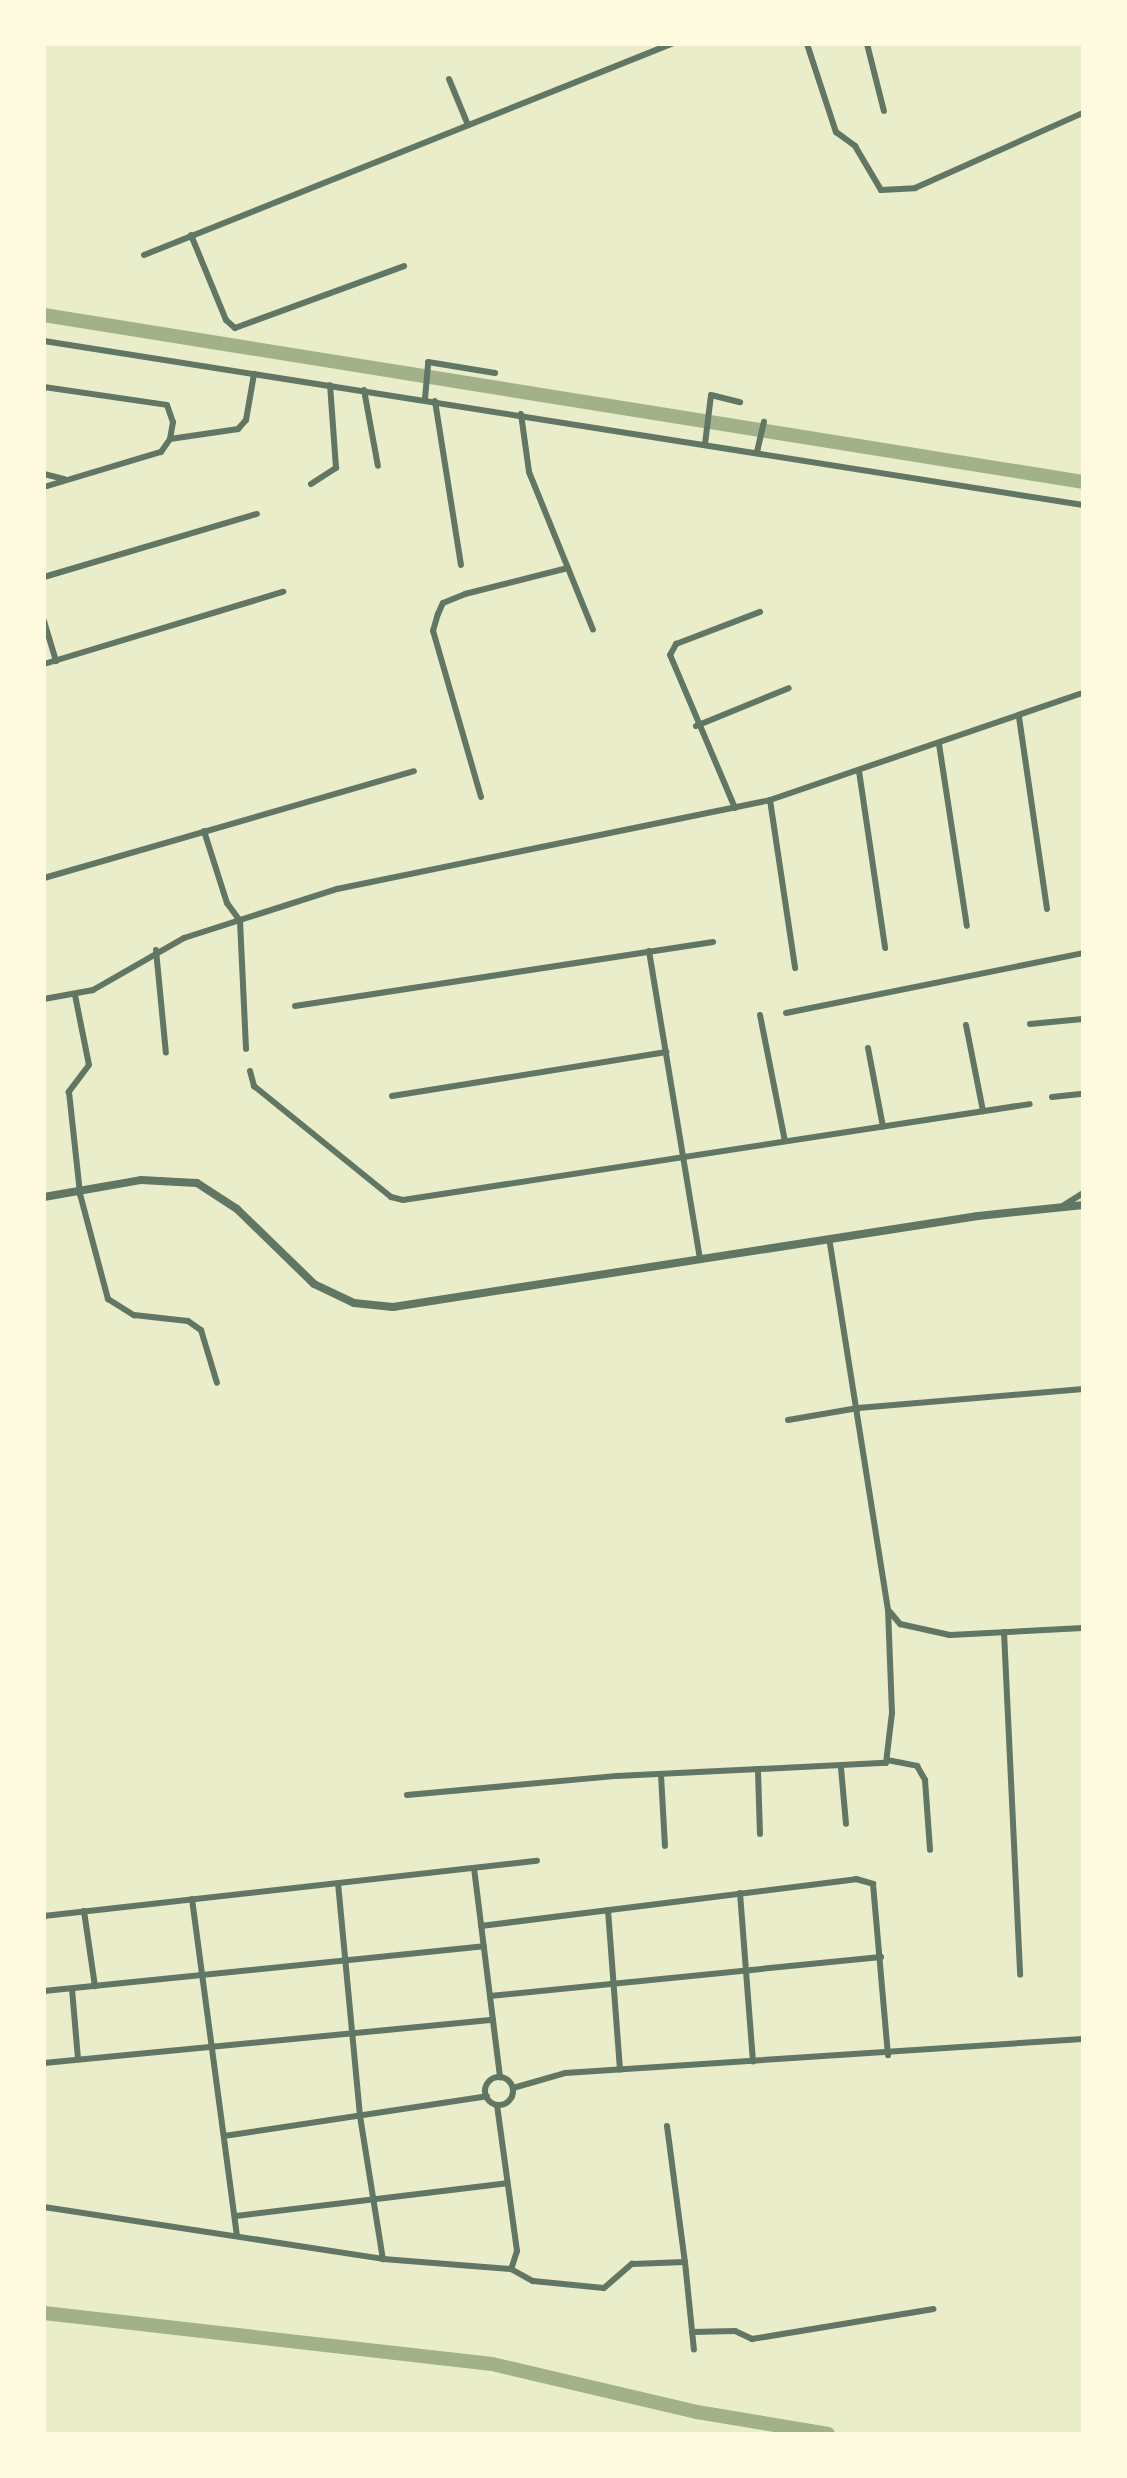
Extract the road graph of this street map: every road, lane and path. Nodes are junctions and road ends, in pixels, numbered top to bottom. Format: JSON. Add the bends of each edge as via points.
{"nodes":[{"id":1,"x":671,"y":44,"type":"edge"},
{"id":2,"x":807,"y":44,"type":"edge"},
{"id":3,"x":867,"y":44,"type":"edge"},
{"id":4,"x":449,"y":79,"type":"dead end"},
{"id":5,"x":884,"y":111,"type":"dead end"},
{"id":6,"x":1083,"y":113,"type":"edge"},
{"id":7,"x":468,"y":125,"type":"junction"},
{"id":8,"x":191,"y":235,"type":"junction"},
{"id":9,"x":144,"y":255,"type":"dead end"},
{"id":10,"x":404,"y":266,"type":"dead end"},
{"id":11,"x":44,"y":341,"type":"edge"},
{"id":12,"x":495,"y":373,"type":"dead end"},
{"id":13,"x":254,"y":374,"type":"junction"},
{"id":14,"x":330,"y":385,"type":"junction"},
{"id":15,"x":44,"y":387,"type":"edge"},
{"id":16,"x":364,"y":390,"type":"junction"},
{"id":17,"x":425,"y":399,"type":"junction"},
{"id":18,"x":435,"y":401,"type":"junction"},
{"id":19,"x":740,"y":402,"type":"dead end"},
{"id":20,"x":521,"y":414,"type":"junction"},
{"id":21,"x":763,"y":425,"type":"dead end"},
{"id":22,"x":170,"y":439,"type":"junction"},
{"id":23,"x":705,"y":440,"type":"junction"},
{"id":24,"x":757,"y":450,"type":"junction"},
{"id":25,"x":378,"y":466,"type":"dead end"},
{"id":26,"x":44,"y":474,"type":"edge"},
{"id":27,"x":66,"y":480,"type":"junction"},
{"id":28,"x":311,"y":484,"type":"dead end"},
{"id":29,"x":44,"y":487,"type":"edge"},
{"id":30,"x":1083,"y":505,"type":"edge"},
{"id":31,"x":257,"y":514,"type":"dead end"},
{"id":32,"x":461,"y":565,"type":"dead end"},
{"id":33,"x":568,"y":568,"type":"junction"},
{"id":34,"x":44,"y":577,"type":"edge"},
{"id":35,"x":283,"y":592,"type":"dead end"},
{"id":36,"x":760,"y":612,"type":"dead end"},
{"id":37,"x":44,"y":621,"type":"edge"},
{"id":38,"x":593,"y":630,"type":"dead end"},
{"id":39,"x":56,"y":661,"type":"junction"},
{"id":40,"x":44,"y":664,"type":"edge"},
{"id":41,"x":789,"y":688,"type":"dead end"},
{"id":42,"x":1083,"y":693,"type":"edge"},
{"id":43,"x":1019,"y":717,"type":"junction"},
{"id":44,"x":696,"y":726,"type":"junction"},
{"id":45,"x":939,"y":744,"type":"junction"},
{"id":46,"x":414,"y":771,"type":"dead end"},
{"id":47,"x":859,"y":771,"type":"junction"},
{"id":48,"x":481,"y":797,"type":"dead end"},
{"id":49,"x":770,"y":800,"type":"junction"},
{"id":50,"x":735,"y":808,"type":"junction"},
{"id":51,"x":204,"y":831,"type":"junction"},
{"id":52,"x":44,"y":878,"type":"edge"},
{"id":53,"x":1047,"y":909,"type":"dead end"},
{"id":54,"x":240,"y":921,"type":"junction"},
{"id":55,"x":967,"y":926,"type":"dead end"},
{"id":56,"x":713,"y":942,"type":"dead end"},
{"id":57,"x":885,"y":948,"type":"dead end"},
{"id":58,"x":156,"y":950,"type":"junction"},
{"id":59,"x":649,"y":951,"type":"junction"},
{"id":60,"x":1083,"y":953,"type":"edge"},
{"id":61,"x":795,"y":968,"type":"dead end"},
{"id":62,"x":75,"y":995,"type":"junction"},
{"id":63,"x":44,"y":999,"type":"edge"},
{"id":64,"x":295,"y":1006,"type":"dead end"},
{"id":65,"x":786,"y":1013,"type":"dead end"},
{"id":66,"x":760,"y":1015,"type":"dead end"},
{"id":67,"x":1083,"y":1019,"type":"edge"},
{"id":68,"x":1030,"y":1024,"type":"dead end"},
{"id":69,"x":966,"y":1025,"type":"dead end"},
{"id":70,"x":868,"y":1048,"type":"dead end"},
{"id":71,"x":246,"y":1049,"type":"dead end"},
{"id":72,"x":666,"y":1052,"type":"junction"},
{"id":73,"x":166,"y":1053,"type":"dead end"},
{"id":74,"x":250,"y":1071,"type":"dead end"},
{"id":75,"x":1083,"y":1094,"type":"edge"},
{"id":76,"x":392,"y":1096,"type":"dead end"},
{"id":77,"x":1052,"y":1097,"type":"dead end"},
{"id":78,"x":1030,"y":1104,"type":"dead end"},
{"id":79,"x":983,"y":1111,"type":"junction"},
{"id":80,"x":883,"y":1127,"type":"junction"},
{"id":81,"x":785,"y":1141,"type":"junction"},
{"id":82,"x":683,"y":1157,"type":"junction"},
{"id":83,"x":1083,"y":1193,"type":"edge"},
{"id":84,"x":80,"y":1194,"type":"junction"},
{"id":85,"x":44,"y":1197,"type":"edge"},
{"id":86,"x":1083,"y":1205,"type":"edge"},
{"id":87,"x":1061,"y":1207,"type":"junction"},
{"id":88,"x":829,"y":1239,"type":"junction"},
{"id":89,"x":700,"y":1260,"type":"junction"},
{"id":90,"x":217,"y":1383,"type":"dead end"},
{"id":91,"x":1083,"y":1389,"type":"edge"},
{"id":92,"x":858,"y":1408,"type":"junction"},
{"id":93,"x":788,"y":1420,"type":"dead end"},
{"id":94,"x":888,"y":1610,"type":"junction"},
{"id":95,"x":1083,"y":1628,"type":"edge"},
{"id":96,"x":1004,"y":1632,"type":"junction"},
{"id":97,"x":887,"y":1760,"type":"junction"},
{"id":98,"x":841,"y":1768,"type":"junction"},
{"id":99,"x":758,"y":1771,"type":"junction"},
{"id":100,"x":661,"y":1775,"type":"junction"},
{"id":101,"x":407,"y":1795,"type":"dead end"},
{"id":102,"x":846,"y":1824,"type":"dead end"},
{"id":103,"x":760,"y":1834,"type":"dead end"},
{"id":104,"x":665,"y":1846,"type":"dead end"},
{"id":105,"x":930,"y":1850,"type":"dead end"},
{"id":106,"x":537,"y":1861,"type":"dead end"},
{"id":107,"x":474,"y":1868,"type":"junction"},
{"id":108,"x":338,"y":1883,"type":"junction"},
{"id":109,"x":740,"y":1893,"type":"junction"},
{"id":110,"x":192,"y":1899,"type":"junction"},
{"id":111,"x":608,"y":1910,"type":"junction"},
{"id":112,"x":84,"y":1911,"type":"junction"},
{"id":113,"x":44,"y":1916,"type":"edge"},
{"id":114,"x":481,"y":1926,"type":"junction"},
{"id":115,"x":484,"y":1946,"type":"junction"},
{"id":116,"x":881,"y":1957,"type":"junction"},
{"id":117,"x":345,"y":1961,"type":"junction"},
{"id":118,"x":746,"y":1971,"type":"junction"},
{"id":119,"x":1020,"y":1975,"type":"dead end"},
{"id":120,"x":202,"y":1976,"type":"junction"},
{"id":121,"x":614,"y":1984,"type":"junction"},
{"id":122,"x":95,"y":1986,"type":"junction"},
{"id":123,"x":72,"y":1989,"type":"junction"},
{"id":124,"x":44,"y":1991,"type":"edge"},
{"id":125,"x":490,"y":1996,"type":"junction"},
{"id":126,"x":493,"y":2020,"type":"junction"},
{"id":127,"x":350,"y":2035,"type":"junction"},
{"id":128,"x":1083,"y":2039,"type":"edge"},
{"id":129,"x":212,"y":2049,"type":"junction"},
{"id":130,"x":888,"y":2055,"type":"junction"},
{"id":131,"x":78,"y":2059,"type":"junction"},
{"id":132,"x":753,"y":2062,"type":"junction"},
{"id":133,"x":44,"y":2063,"type":"edge"},
{"id":134,"x":620,"y":2070,"type":"junction"},
{"id":135,"x":500,"y":2077,"type":"junction"},
{"id":136,"x":513,"y":2088,"type":"junction"},
{"id":137,"x":487,"y":2096,"type":"junction"},
{"id":138,"x":497,"y":2105,"type":"junction"},
{"id":139,"x":360,"y":2116,"type":"junction"},
{"id":140,"x":667,"y":2126,"type":"dead end"},
{"id":141,"x":224,"y":2136,"type":"junction"},
{"id":142,"x":507,"y":2183,"type":"junction"},
{"id":143,"x":371,"y":2199,"type":"junction"},
{"id":144,"x":44,"y":2207,"type":"edge"},
{"id":145,"x":236,"y":2216,"type":"junction"},
{"id":146,"x":237,"y":2236,"type":"junction"},
{"id":147,"x":383,"y":2259,"type":"junction"},
{"id":148,"x":685,"y":2262,"type":"junction"},
{"id":149,"x":511,"y":2269,"type":"junction"},
{"id":150,"x":934,"y":2309,"type":"dead end"},
{"id":151,"x":692,"y":2332,"type":"junction"},
{"id":152,"x":694,"y":2350,"type":"dead end"}],
"edges":[{"from":1,"to":7,"type":"street"},
{"from":2,"to":6,"type":"street","via":[[836,132],[855,146],[881,190],[915,188]]},
{"from":3,"to":5,"type":"street"},
{"from":4,"to":7,"type":"street"},
{"from":7,"to":8,"type":"street"},
{"from":8,"to":9,"type":"street"},
{"from":8,"to":10,"type":"street","via":[[226,320],[235,328]]},
{"from":11,"to":13,"type":"street"},
{"from":12,"to":17,"type":"street","via":[[455,369],[437,361],[425,367]]},
{"from":13,"to":14,"type":"street"},
{"from":13,"to":22,"type":"street","via":[[244,426]]},
{"from":14,"to":16,"type":"street"},
{"from":14,"to":28,"type":"street","via":[[336,468]]},
{"from":15,"to":22,"type":"street","via":[[167,405],[173,422]]},
{"from":16,"to":17,"type":"street"},
{"from":16,"to":25,"type":"street"},
{"from":17,"to":18,"type":"street"},
{"from":18,"to":20,"type":"street"},
{"from":18,"to":32,"type":"street"},
{"from":19,"to":23,"type":"street","via":[[716,394],[707,410]]},
{"from":20,"to":23,"type":"street"},
{"from":20,"to":33,"type":"street","via":[[529,472]]},
{"from":21,"to":24,"type":"street"},
{"from":22,"to":27,"type":"street","via":[[161,452]]},
{"from":23,"to":24,"type":"street"},
{"from":24,"to":30,"type":"street"},
{"from":26,"to":27,"type":"street"},
{"from":27,"to":29,"type":"street"},
{"from":31,"to":34,"type":"street"},
{"from":33,"to":38,"type":"street"},
{"from":33,"to":48,"type":"street","via":[[465,594],[443,603],[438,614],[433,631]]},
{"from":35,"to":39,"type":"street"},
{"from":36,"to":44,"type":"street","via":[[671,649]]},
{"from":37,"to":39,"type":"street"},
{"from":39,"to":40,"type":"street"},
{"from":41,"to":44,"type":"street"},
{"from":42,"to":43,"type":"street"},
{"from":43,"to":45,"type":"street"},
{"from":43,"to":53,"type":"street"},
{"from":44,"to":50,"type":"street"},
{"from":45,"to":47,"type":"street"},
{"from":45,"to":55,"type":"street"},
{"from":46,"to":51,"type":"street"},
{"from":47,"to":49,"type":"street"},
{"from":47,"to":57,"type":"street"},
{"from":49,"to":50,"type":"street"},
{"from":49,"to":61,"type":"street"},
{"from":50,"to":54,"type":"street","via":[[337,889]]},
{"from":51,"to":52,"type":"street"},
{"from":51,"to":54,"type":"street","via":[[227,903]]},
{"from":54,"to":58,"type":"street"},
{"from":54,"to":71,"type":"street"},
{"from":56,"to":59,"type":"street"},
{"from":58,"to":62,"type":"street"},
{"from":58,"to":73,"type":"street"},
{"from":59,"to":64,"type":"street"},
{"from":59,"to":72,"type":"street"},
{"from":60,"to":65,"type":"street"},
{"from":62,"to":63,"type":"street"},
{"from":62,"to":84,"type":"street","via":[[89,1065],[69,1089]]},
{"from":66,"to":81,"type":"street"},
{"from":67,"to":68,"type":"street"},
{"from":69,"to":79,"type":"street"},
{"from":70,"to":80,"type":"street"},
{"from":72,"to":76,"type":"street"},
{"from":72,"to":82,"type":"street"},
{"from":74,"to":82,"type":"street","via":[[254,1086],[397,1199]]},
{"from":75,"to":77,"type":"street"},
{"from":78,"to":79,"type":"street"},
{"from":79,"to":80,"type":"street"},
{"from":80,"to":81,"type":"street"},
{"from":81,"to":82,"type":"street"},
{"from":82,"to":89,"type":"street"},
{"from":83,"to":87,"type":"street"},
{"from":84,"to":85,"type":"street"},
{"from":84,"to":89,"type":"street","via":[[162,1178],[210,1187],[314,1284],[372,1307],[447,1302]]},
{"from":84,"to":90,"type":"street","via":[[108,1299],[134,1315],[188,1321],[201,1330]]},
{"from":86,"to":87,"type":"street"},
{"from":87,"to":88,"type":"street"},
{"from":88,"to":89,"type":"street"},
{"from":88,"to":92,"type":"street"},
{"from":91,"to":92,"type":"street"},
{"from":92,"to":93,"type":"street"},
{"from":92,"to":94,"type":"street"},
{"from":94,"to":96,"type":"street","via":[[900,1624],[918,1630],[950,1635]]},
{"from":94,"to":97,"type":"street","via":[[892,1713]]},
{"from":95,"to":96,"type":"street"},
{"from":96,"to":119,"type":"street"},
{"from":97,"to":98,"type":"street"},
{"from":97,"to":105,"type":"street","via":[[917,1766],[925,1780]]},
{"from":98,"to":99,"type":"street"},
{"from":98,"to":102,"type":"street"},
{"from":99,"to":100,"type":"street"},
{"from":99,"to":103,"type":"street"},
{"from":100,"to":101,"type":"street"},
{"from":100,"to":104,"type":"street"},
{"from":106,"to":107,"type":"street"},
{"from":107,"to":108,"type":"street"},
{"from":107,"to":114,"type":"street"},
{"from":108,"to":110,"type":"street"},
{"from":108,"to":117,"type":"street"},
{"from":109,"to":111,"type":"street"},
{"from":109,"to":116,"type":"street","via":[[856,1879],[873,1884]]},
{"from":109,"to":118,"type":"street"},
{"from":110,"to":112,"type":"street"},
{"from":110,"to":120,"type":"street"},
{"from":111,"to":114,"type":"street"},
{"from":111,"to":121,"type":"street"},
{"from":112,"to":113,"type":"street"},
{"from":112,"to":122,"type":"street"},
{"from":114,"to":115,"type":"street"},
{"from":115,"to":117,"type":"street"},
{"from":115,"to":125,"type":"street"},
{"from":116,"to":118,"type":"street"},
{"from":116,"to":130,"type":"street"},
{"from":117,"to":120,"type":"street"},
{"from":117,"to":127,"type":"street"},
{"from":118,"to":121,"type":"street"},
{"from":118,"to":132,"type":"street"},
{"from":120,"to":122,"type":"street"},
{"from":120,"to":129,"type":"street"},
{"from":121,"to":125,"type":"street"},
{"from":121,"to":134,"type":"street"},
{"from":122,"to":123,"type":"street"},
{"from":123,"to":124,"type":"street"},
{"from":123,"to":131,"type":"street"},
{"from":125,"to":126,"type":"street"},
{"from":126,"to":127,"type":"street"},
{"from":126,"to":135,"type":"street"},
{"from":127,"to":129,"type":"street"},
{"from":127,"to":139,"type":"street"},
{"from":128,"to":130,"type":"street"},
{"from":129,"to":131,"type":"street"},
{"from":129,"to":141,"type":"street"},
{"from":130,"to":132,"type":"street"},
{"from":131,"to":133,"type":"street"},
{"from":132,"to":134,"type":"street"},
{"from":134,"to":136,"type":"street","via":[[565,2073]]},
{"from":135,"to":136,"type":"street"},
{"from":135,"to":137,"type":"street","via":[[488,2083]]},
{"from":136,"to":138,"type":"street","via":[[509,2100]]},
{"from":137,"to":138,"type":"street"},
{"from":137,"to":139,"type":"street"},
{"from":138,"to":142,"type":"street"},
{"from":139,"to":141,"type":"street"},
{"from":139,"to":143,"type":"street"},
{"from":140,"to":148,"type":"street"},
{"from":141,"to":145,"type":"street"},
{"from":142,"to":143,"type":"street"},
{"from":142,"to":149,"type":"street","via":[[518,2261]]},
{"from":143,"to":145,"type":"street"},
{"from":143,"to":147,"type":"street"},
{"from":144,"to":146,"type":"street"},
{"from":145,"to":146,"type":"street"},
{"from":146,"to":147,"type":"street"},
{"from":147,"to":149,"type":"street"},
{"from":148,"to":149,"type":"street","via":[[632,2264],[604,2288],[533,2281]]},
{"from":148,"to":151,"type":"street"},
{"from":150,"to":151,"type":"street","via":[[752,2339],[735,2331]]},
{"from":151,"to":152,"type":"street"}]}
